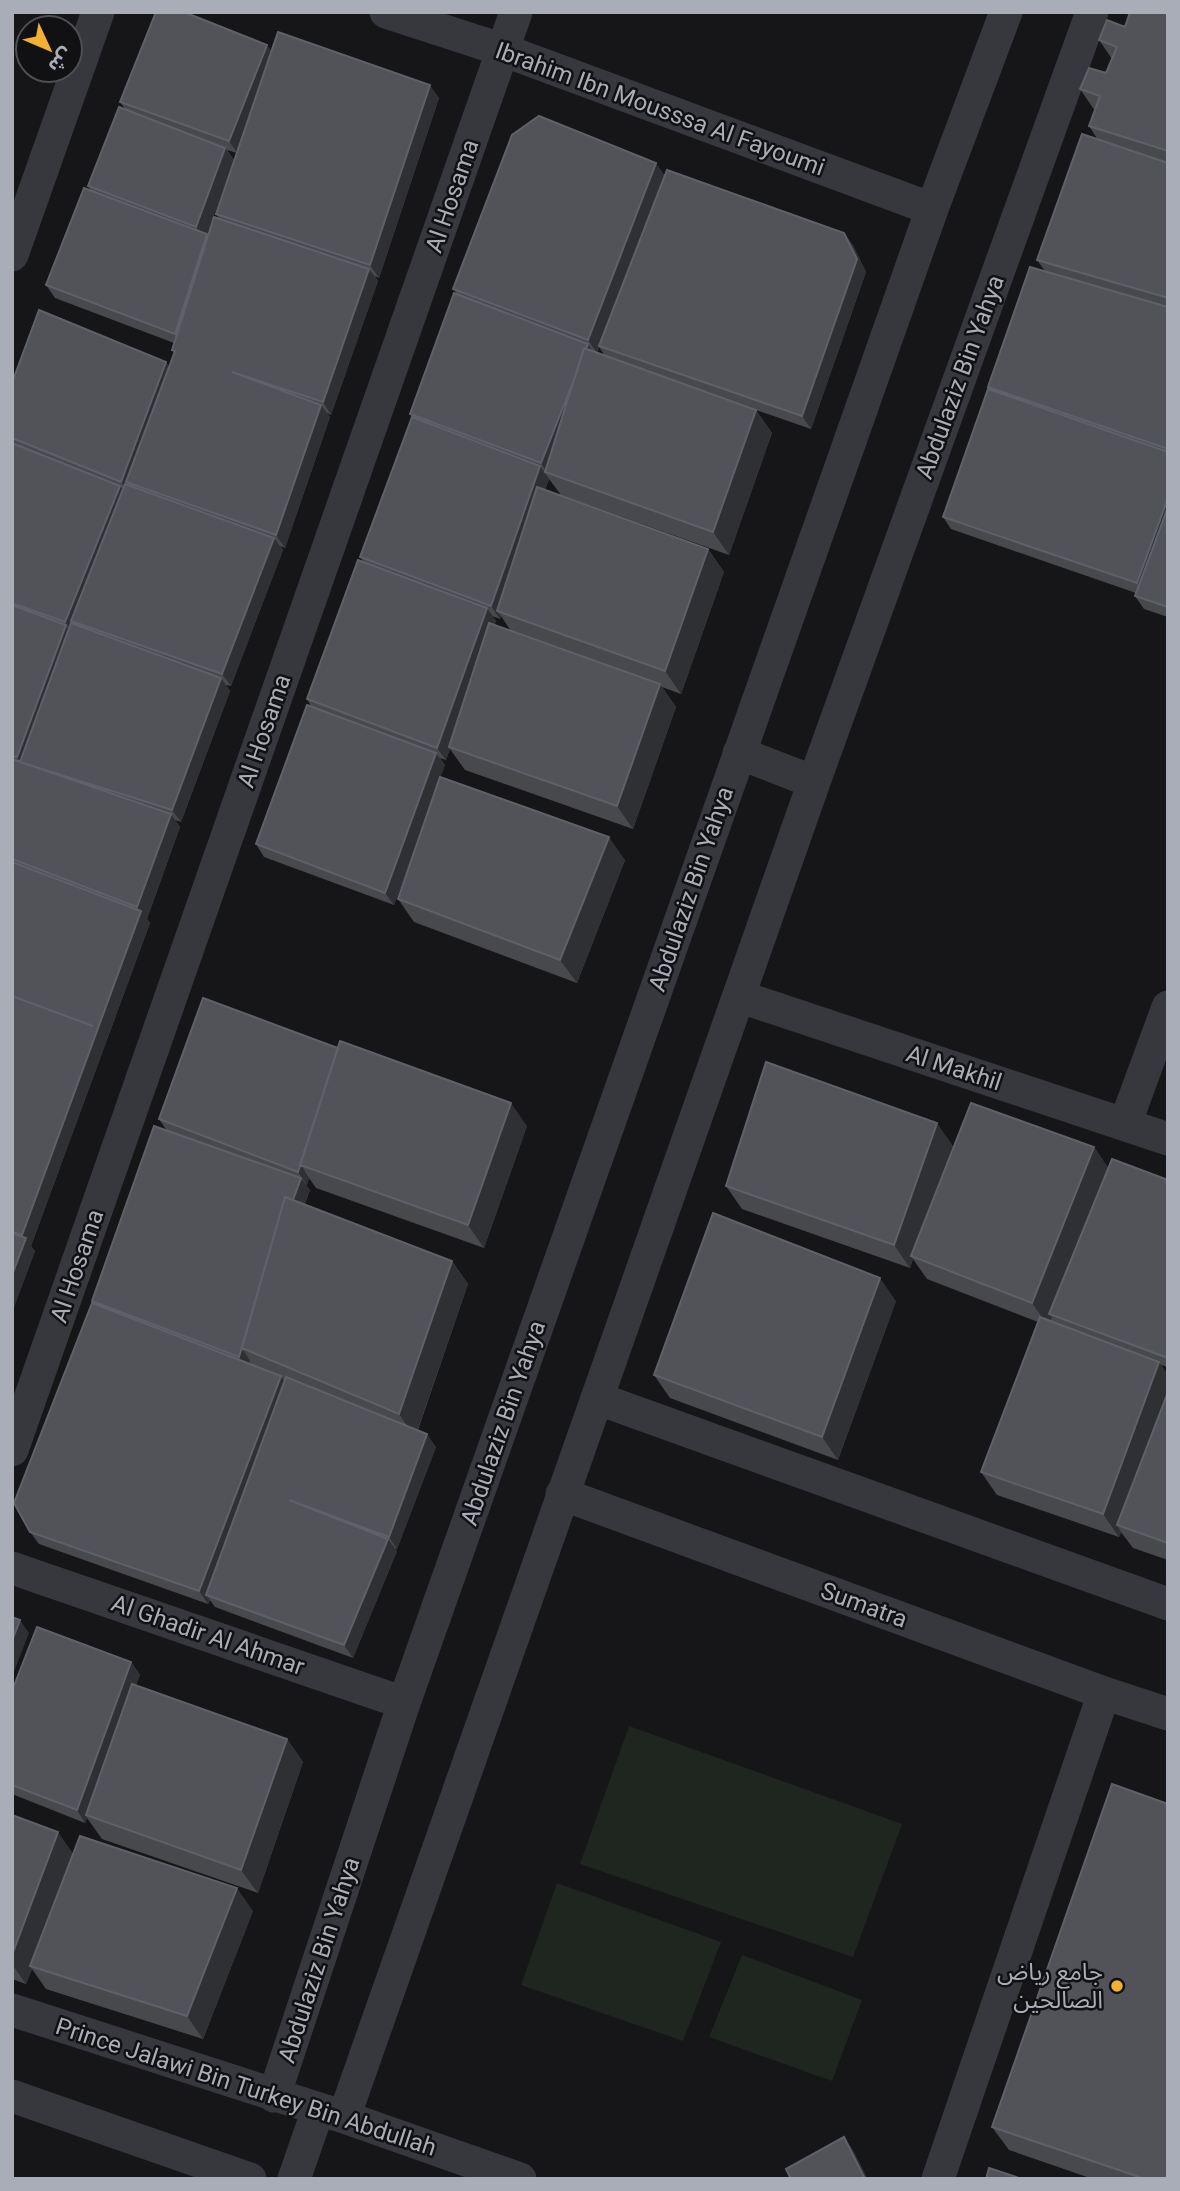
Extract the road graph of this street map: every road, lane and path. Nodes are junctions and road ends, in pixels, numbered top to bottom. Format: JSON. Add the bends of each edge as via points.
{"nodes":[{"id":1,"x":98,"y":12,"type":"edge"},
{"id":2,"x":386,"y":12,"type":"edge"},
{"id":3,"x":516,"y":12,"type":"edge"},
{"id":4,"x":1006,"y":12,"type":"edge"},
{"id":5,"x":1093,"y":12,"type":"edge"},
{"id":6,"x":503,"y":50,"type":"junction"},
{"id":7,"x":932,"y":209,"type":"junction"},
{"id":8,"x":12,"y":255,"type":"edge"},
{"id":9,"x":739,"y":753,"type":"junction"},
{"id":10,"x":814,"y":782,"type":"junction"},
{"id":11,"x":741,"y":997,"type":"junction"},
{"id":12,"x":1168,"y":1007,"type":"edge"},
{"id":13,"x":1125,"y":1124,"type":"junction"},
{"id":14,"x":1168,"y":1139,"type":"edge"},
{"id":15,"x":599,"y":1399,"type":"junction"},
{"id":16,"x":12,"y":1450,"type":"edge"},
{"id":17,"x":562,"y":1494,"type":"junction"},
{"id":18,"x":12,"y":1568,"type":"edge"},
{"id":19,"x":1168,"y":1604,"type":"edge"},
{"id":20,"x":1104,"y":1693,"type":"junction"},
{"id":21,"x":404,"y":1703,"type":"junction"},
{"id":22,"x":1168,"y":1714,"type":"edge"},
{"id":23,"x":12,"y":2010,"type":"edge"},
{"id":24,"x":12,"y":2096,"type":"edge"},
{"id":25,"x":274,"y":2096,"type":"junction"},
{"id":26,"x":331,"y":2113,"type":"junction"},
{"id":27,"x":250,"y":2179,"type":"edge"},
{"id":28,"x":294,"y":2179,"type":"edge"},
{"id":29,"x":520,"y":2179,"type":"edge"},
{"id":30,"x":938,"y":2179,"type":"edge"}],
"edges":[{"from":1,"to":8,"type":"street"},
{"from":2,"to":6,"type":"street","name":"Ibrahim Ibn Mousssa Al Fayoumi"},
{"from":3,"to":6,"type":"street","name":"Al Hosama"},
{"from":4,"to":7,"type":"street","name":"Abdulaziz Bin Yahya"},
{"from":5,"to":10,"type":"street","name":"Abdulaziz Bin Yahya"},
{"from":6,"to":7,"type":"street","name":"Ibrahim Ibn Mousssa Al Fayoumi"},
{"from":6,"to":16,"type":"street","name":"Al Hosama"},
{"from":7,"to":9,"type":"street","name":"Abdulaziz Bin Yahya"},
{"from":9,"to":10,"type":"street","name":"Abdulaziz Bin Yahya"},
{"from":9,"to":21,"type":"street","name":"Abdulaziz Bin Yahya"},
{"from":10,"to":11,"type":"street","name":"Abdulaziz Bin Yahya"},
{"from":11,"to":13,"type":"street","name":"Al Makhil"},
{"from":11,"to":15,"type":"street","name":"Abdulaziz Bin Yahya"},
{"from":12,"to":13,"type":"street"},
{"from":13,"to":14,"type":"street","name":"Al Makhil"},
{"from":15,"to":17,"type":"street","name":"Abdulaziz Bin Yahya"},
{"from":15,"to":19,"type":"street"},
{"from":17,"to":20,"type":"street","name":"Sumatra"},
{"from":17,"to":26,"type":"street","name":"Abdulaziz Bin Yahya"},
{"from":18,"to":21,"type":"street","name":"Al Ghadir Al Ahmar"},
{"from":20,"to":22,"type":"street","name":"Sumatra"},
{"from":20,"to":30,"type":"street"},
{"from":21,"to":25,"type":"street","name":"Abdulaziz Bin Yahya"},
{"from":23,"to":25,"type":"street","name":"Prince Jalawi Bin Turkey Bin Abdullah"},
{"from":24,"to":27,"type":"street"},
{"from":25,"to":26,"type":"street","name":"Prince Jalawi Bin Turkey Bin Abdullah"},
{"from":26,"to":28,"type":"street","name":"Abdulaziz Bin Yahya"},
{"from":26,"to":29,"type":"street","name":"Prince Jalawi Bin Turkey Bin Abdullah"}]}
